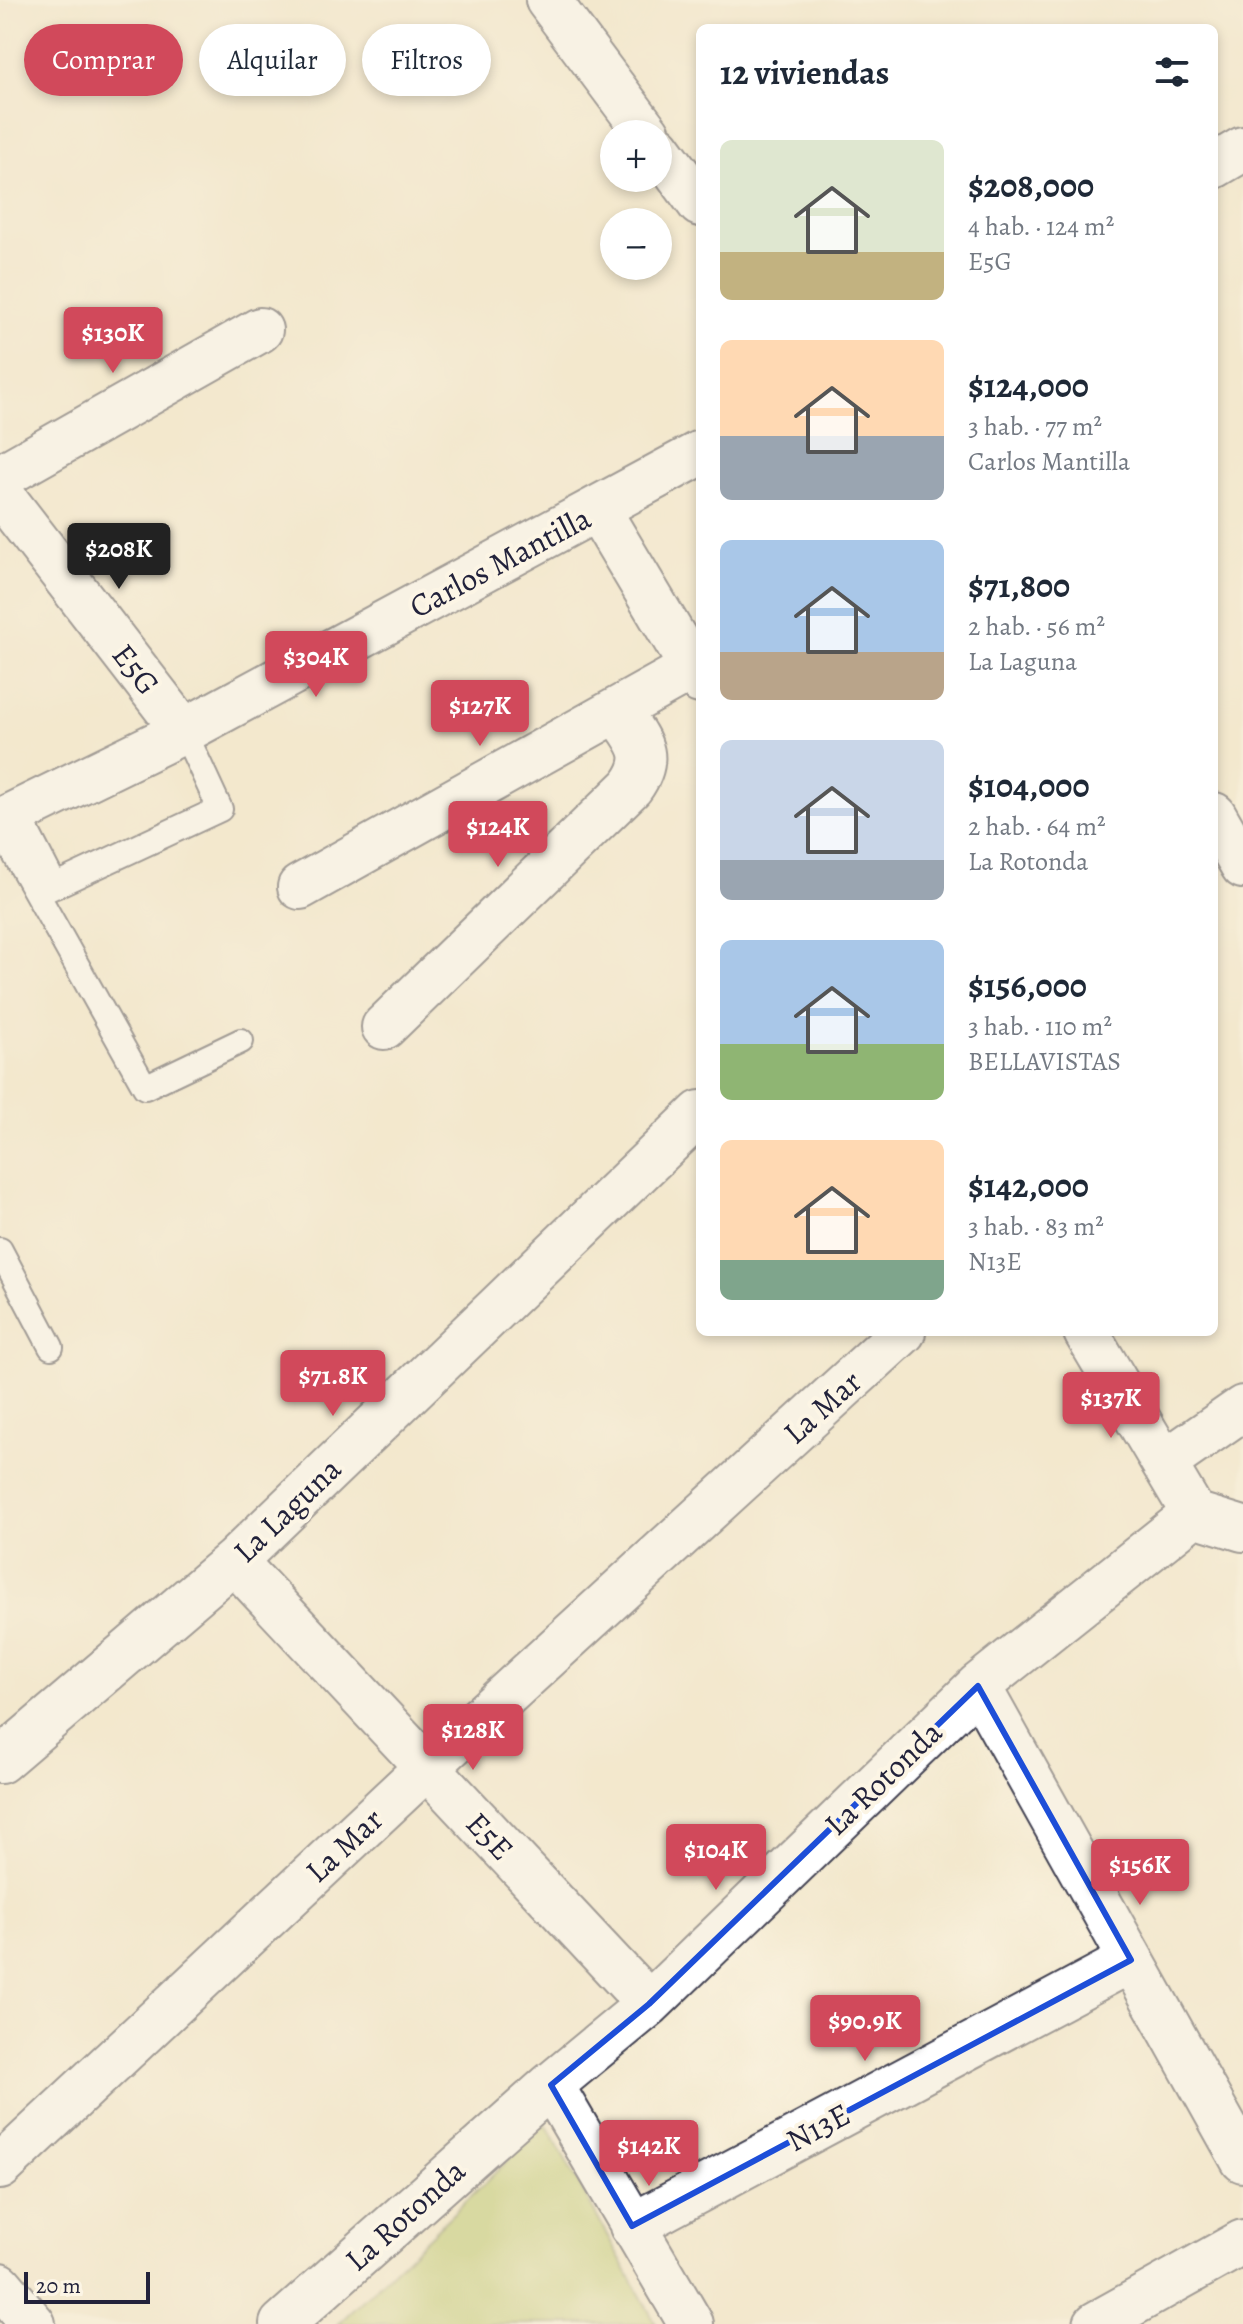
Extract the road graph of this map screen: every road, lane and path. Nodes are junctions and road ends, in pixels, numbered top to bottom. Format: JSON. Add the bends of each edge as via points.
{"nodes":[{"id":1,"x":548,"y":0,"type":"edge"},
{"id":2,"x":638,"y":120,"type":"edge"},
{"id":3,"x":1243,"y":149,"type":"edge"},
{"id":4,"x":1218,"y":164,"type":"edge"},
{"id":5,"x":672,"y":166,"type":"edge"},
{"id":6,"x":696,"y":199,"type":"edge"},
{"id":7,"x":260,"y":330,"type":"dead end"},
{"id":8,"x":696,"y":455,"type":"edge"},
{"id":9,"x":0,"y":477,"type":"edge"},
{"id":10,"x":0,"y":493,"type":"edge"},
{"id":11,"x":598,"y":510,"type":"junction"},
{"id":12,"x":696,"y":674,"type":"edge"},
{"id":13,"x":617,"y":710,"type":"junction"},
{"id":14,"x":184,"y":731,"type":"junction"},
{"id":15,"x":6,"y":821,"type":"edge"},
{"id":16,"x":1218,"y":822,"type":"edge"},
{"id":17,"x":1242,"y":862,"type":"edge"},
{"id":18,"x":300,"y":887,"type":"dead end"},
{"id":19,"x":46,"y":890,"type":"junction"},
{"id":20,"x":384,"y":1027,"type":"dead end"},
{"id":21,"x":241,"y":1041,"type":"dead end"},
{"id":22,"x":696,"y":1117,"type":"edge"},
{"id":23,"x":0,"y":1250,"type":"edge"},
{"id":24,"x":899,"y":1336,"type":"edge"},
{"id":25,"x":1088,"y":1336,"type":"edge"},
{"id":26,"x":51,"y":1347,"type":"dead end"},
{"id":27,"x":1243,"y":1408,"type":"edge"},
{"id":28,"x":1164,"y":1463,"type":"junction"},
{"id":29,"x":1194,"y":1514,"type":"junction"},
{"id":30,"x":1243,"y":1529,"type":"edge"},
{"id":31,"x":234,"y":1561,"type":"junction"},
{"id":32,"x":978,"y":1686,"type":"junction"},
{"id":33,"x":0,"y":1761,"type":"edge"},
{"id":34,"x":426,"y":1768,"type":"junction"},
{"id":35,"x":1131,"y":1960,"type":"junction"},
{"id":36,"x":649,"y":2004,"type":"junction"},
{"id":37,"x":551,"y":2085,"type":"junction"},
{"id":38,"x":1243,"y":2160,"type":"edge"},
{"id":39,"x":0,"y":2167,"type":"edge"},
{"id":40,"x":632,"y":2226,"type":"junction"},
{"id":41,"x":1243,"y":2242,"type":"edge"},
{"id":42,"x":0,"y":2285,"type":"edge"},
{"id":43,"x":33,"y":2324,"type":"edge"},
{"id":44,"x":282,"y":2324,"type":"edge"},
{"id":45,"x":691,"y":2324,"type":"edge"},
{"id":46,"x":1096,"y":2324,"type":"edge"}],
"edges":[{"from":1,"to":2,"type":"street"},
{"from":3,"to":4,"type":"street"},
{"from":5,"to":6,"type":"street"},
{"from":7,"to":9,"type":"street"},
{"from":8,"to":11,"type":"street","name":"Carlos Mantilla"},
{"from":10,"to":14,"type":"street","name":"E5G"},
{"from":11,"to":12,"type":"street"},
{"from":11,"to":14,"type":"street","name":"Carlos Mantilla"},
{"from":12,"to":13,"type":"street"},
{"from":13,"to":18,"type":"street"},
{"from":13,"to":20,"type":"street","via":[[643,750],[643,770],[631,787]]},
{"from":14,"to":15,"type":"street","name":"Carlos Mantilla"},
{"from":14,"to":19,"type":"lane","via":[[220,809]]},
{"from":15,"to":19,"type":"lane"},
{"from":16,"to":17,"type":"street"},
{"from":19,"to":21,"type":"lane","via":[[145,1087]]},
{"from":22,"to":31,"type":"street","name":"La Laguna"},
{"from":23,"to":26,"type":"lane"},
{"from":24,"to":34,"type":"street","name":"La Mar"},
{"from":25,"to":28,"type":"street"},
{"from":27,"to":28,"type":"street"},
{"from":28,"to":29,"type":"street"},
{"from":29,"to":30,"type":"street"},
{"from":29,"to":32,"type":"street","name":"La Rotonda"},
{"from":31,"to":33,"type":"street","name":"La Laguna"},
{"from":31,"to":34,"type":"street","name":"E5E"},
{"from":32,"to":35,"type":"street"},
{"from":32,"to":36,"type":"street","name":"La Rotonda"},
{"from":34,"to":36,"type":"street","name":"E5E"},
{"from":34,"to":39,"type":"street","name":"La Mar"},
{"from":35,"to":38,"type":"street"},
{"from":35,"to":40,"type":"street","name":"N13E"},
{"from":36,"to":37,"type":"street","name":"La Rotonda"},
{"from":37,"to":40,"type":"street"},
{"from":37,"to":44,"type":"street","name":"La Rotonda"},
{"from":40,"to":45,"type":"street"},
{"from":41,"to":46,"type":"street"},
{"from":42,"to":43,"type":"street"}]}
